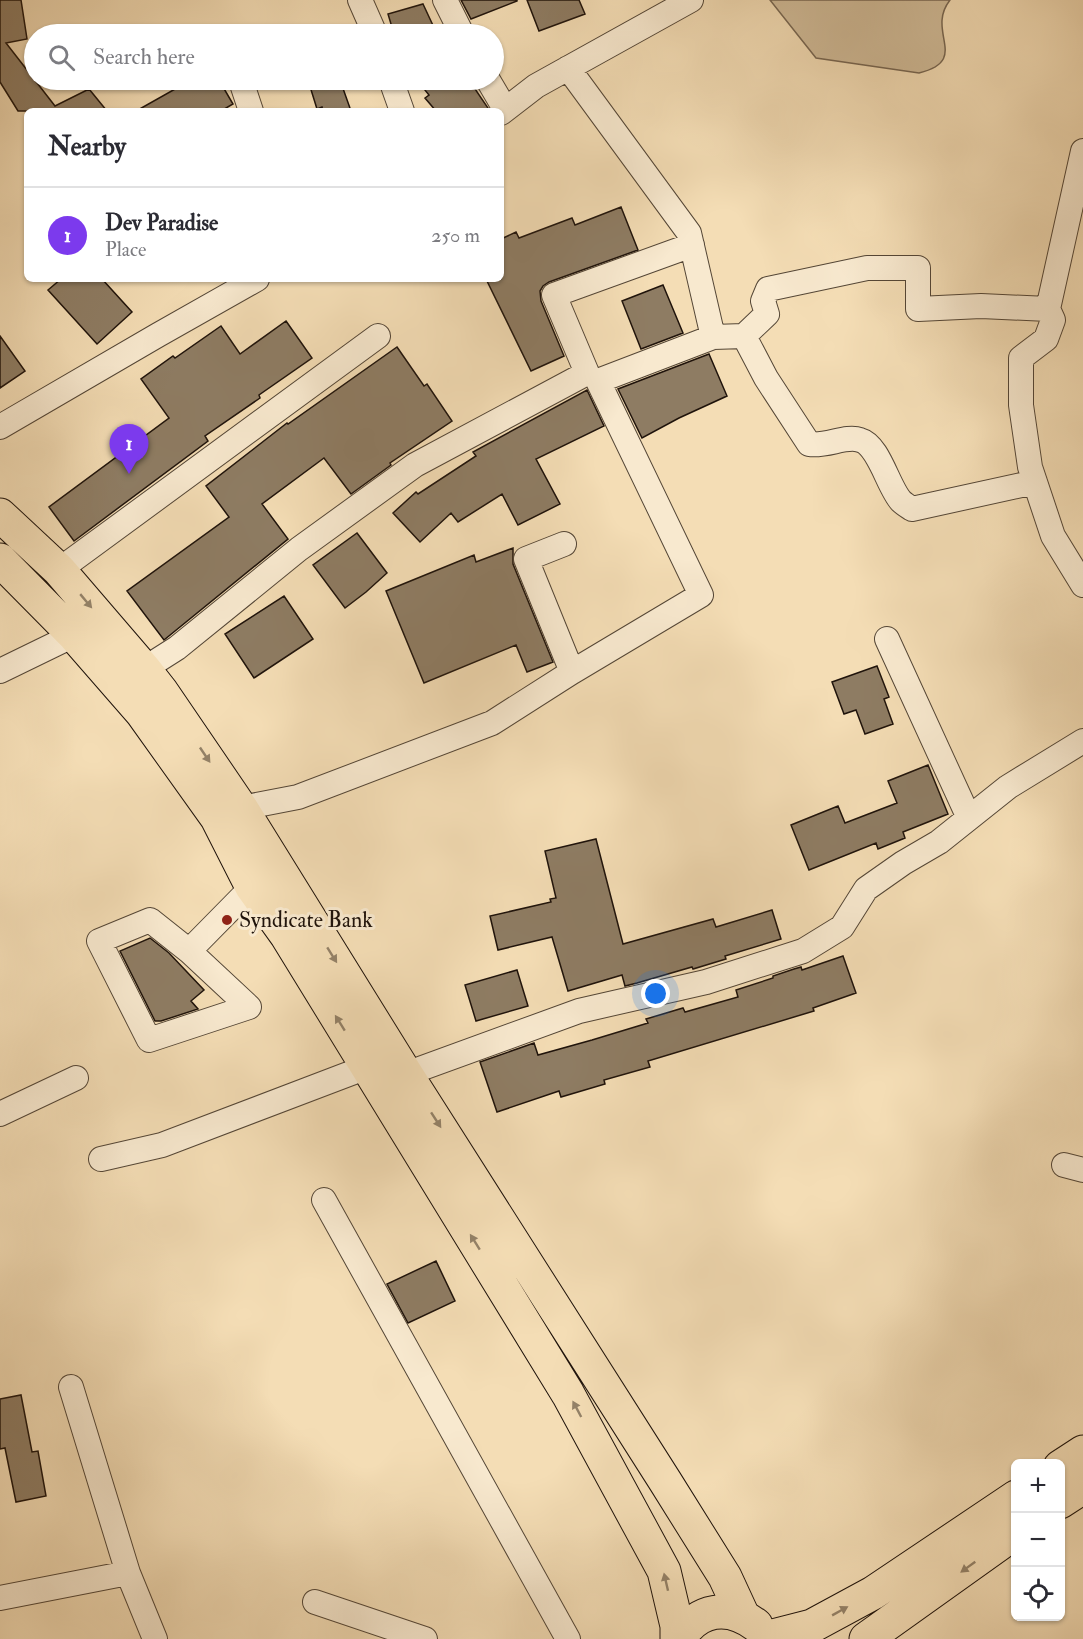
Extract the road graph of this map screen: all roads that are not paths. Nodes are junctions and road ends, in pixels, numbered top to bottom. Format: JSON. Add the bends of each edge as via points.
{"nodes":[{"id":1,"x":360,"y":0,"type":"edge"},
{"id":2,"x":445,"y":0,"type":"edge"},
{"id":3,"x":691,"y":0,"type":"edge"},
{"id":4,"x":371,"y":24,"type":"edge"},
{"id":5,"x":457,"y":24,"type":"edge"},
{"id":6,"x":568,"y":68,"type":"junction"},
{"id":7,"x":244,"y":90,"type":"edge"},
{"id":8,"x":395,"y":90,"type":"edge"},
{"id":9,"x":493,"y":90,"type":"edge"},
{"id":10,"x":250,"y":108,"type":"edge"},
{"id":11,"x":401,"y":108,"type":"edge"},
{"id":12,"x":502,"y":108,"type":"edge"},
{"id":13,"x":504,"y":110,"type":"edge"},
{"id":14,"x":1083,"y":151,"type":"edge"},
{"id":15,"x":692,"y":245,"type":"junction"},
{"id":16,"x":232,"y":286,"type":"edge"},
{"id":17,"x":1048,"y":309,"type":"junction"},
{"id":18,"x":378,"y":336,"type":"dead end"},
{"id":19,"x":744,"y":336,"type":"junction"},
{"id":20,"x":713,"y":337,"type":"junction"},
{"id":21,"x":0,"y":428,"type":"edge"},
{"id":22,"x":1035,"y":482,"type":"junction"},
{"id":23,"x":0,"y":515,"type":"edge"},
{"id":24,"x":564,"y":544,"type":"dead end"},
{"id":25,"x":0,"y":560,"type":"edge"},
{"id":26,"x":59,"y":570,"type":"junction"},
{"id":27,"x":1083,"y":585,"type":"edge"},
{"id":28,"x":74,"y":635,"type":"junction"},
{"id":29,"x":887,"y":639,"type":"dead end"},
{"id":30,"x":144,"y":669,"type":"junction"},
{"id":31,"x":0,"y":671,"type":"edge"},
{"id":32,"x":572,"y":672,"type":"junction"},
{"id":33,"x":1083,"y":741,"type":"edge"},
{"id":34,"x":241,"y":808,"type":"junction"},
{"id":35,"x":969,"y":818,"type":"junction"},
{"id":36,"x":252,"y":887,"type":"junction"},
{"id":37,"x":189,"y":951,"type":"junction"},
{"id":38,"x":368,"y":1067,"type":"junction"},
{"id":39,"x":406,"y":1074,"type":"junction"},
{"id":40,"x":76,"y":1078,"type":"dead end"},
{"id":41,"x":0,"y":1113,"type":"edge"},
{"id":42,"x":101,"y":1159,"type":"dead end"},
{"id":43,"x":324,"y":1200,"type":"dead end"},
{"id":44,"x":71,"y":1388,"type":"dead end"},
{"id":45,"x":1083,"y":1452,"type":"edge"},
{"id":46,"x":1065,"y":1464,"type":"edge"},
{"id":47,"x":1083,"y":1487,"type":"edge"},
{"id":48,"x":1065,"y":1499,"type":"edge"},
{"id":49,"x":1011,"y":1500,"type":"edge"},
{"id":50,"x":1011,"y":1536,"type":"edge"},
{"id":51,"x":128,"y":1573,"type":"junction"},
{"id":52,"x":0,"y":1598,"type":"edge"},
{"id":53,"x":315,"y":1602,"type":"dead end"},
{"id":54,"x":758,"y":1631,"type":"edge"},
{"id":55,"x":155,"y":1639,"type":"edge"},
{"id":56,"x":425,"y":1639,"type":"edge"},
{"id":57,"x":567,"y":1639,"type":"edge"},
{"id":58,"x":678,"y":1639,"type":"edge"},
{"id":59,"x":866,"y":1639,"type":"edge"}],
"edges":[{"from":1,"to":4,"type":"street"},
{"from":2,"to":5,"type":"street"},
{"from":3,"to":6,"type":"street"},
{"from":6,"to":13,"type":"street"},
{"from":6,"to":15,"type":"street","via":[[689,233]]},
{"from":7,"to":10,"type":"street"},
{"from":8,"to":11,"type":"street"},
{"from":9,"to":12,"type":"street"},
{"from":14,"to":17,"type":"street"},
{"from":15,"to":20,"type":"street"},
{"from":15,"to":30,"type":"street","via":[[554,295],[587,373],[415,465],[299,549],[177,648]]},
{"from":16,"to":21,"type":"street"},
{"from":17,"to":19,"type":"street","via":[[918,309],[918,267],[867,268],[768,288],[763,301],[767,314]]},
{"from":17,"to":22,"type":"street","via":[[1053,320],[1046,339],[1021,358],[1021,405]]},
{"from":18,"to":26,"type":"street"},
{"from":19,"to":20,"type":"street"},
{"from":19,"to":22,"type":"street","via":[[809,444],[860,440],[870,446],[901,501],[912,509]]},
{"from":20,"to":32,"type":"street","via":[[598,381],[701,595]]},
{"from":22,"to":27,"type":"street","via":[[1053,536]]},
{"from":23,"to":26,"type":"highway"},
{"from":24,"to":32,"type":"street","via":[[526,559]]},
{"from":25,"to":28,"type":"highway"},
{"from":26,"to":30,"type":"highway","one_way":true},
{"from":28,"to":31,"type":"street"},
{"from":28,"to":36,"type":"highway","via":[[142,713],[217,818]]},
{"from":29,"to":35,"type":"street"},
{"from":30,"to":34,"type":"highway","one_way":true},
{"from":32,"to":34,"type":"street","via":[[492,723],[298,797]]},
{"from":33,"to":35,"type":"street","via":[[1008,787]]},
{"from":34,"to":39,"type":"highway","one_way":true},
{"from":35,"to":39,"type":"street","via":[[866,889],[842,927],[802,951],[706,982],[579,1011]]},
{"from":36,"to":37,"type":"street"},
{"from":38,"to":36,"type":"highway","one_way":true},
{"from":37,"to":37,"type":"street","via":[[249,1007],[149,1040],[99,941],[150,920]]},
{"from":38,"to":42,"type":"street","via":[[162,1145]]},
{"from":58,"to":38,"type":"highway","one_way":true,"via":[[664,1571],[568,1394]]},
{"from":39,"to":54,"type":"highway","one_way":true},
{"from":40,"to":41,"type":"street"},
{"from":43,"to":57,"type":"street"},
{"from":44,"to":51,"type":"street"},
{"from":45,"to":46,"type":"highway"},
{"from":47,"to":48,"type":"highway"},
{"from":54,"to":49,"type":"highway","one_way":true,"via":[[812,1626],[873,1593]]},
{"from":50,"to":59,"type":"highway","one_way":true},
{"from":51,"to":52,"type":"street"},
{"from":51,"to":55,"type":"street"},
{"from":53,"to":56,"type":"street"},
{"from":54,"to":58,"type":"highway","via":[[728,1611],[712,1612],[697,1619]]}]}
